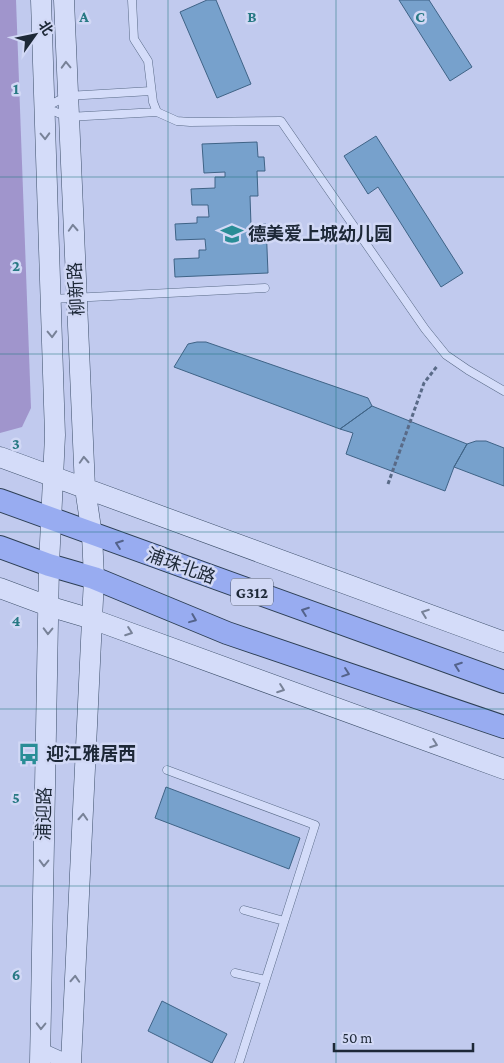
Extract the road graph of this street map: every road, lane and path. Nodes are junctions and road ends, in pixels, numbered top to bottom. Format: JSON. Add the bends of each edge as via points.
{"nodes":[{"id":1,"x":41,"y":0,"type":"edge"},
{"id":2,"x":64,"y":0,"type":"edge"},
{"id":3,"x":132,"y":0,"type":"edge"},
{"id":4,"x":151,"y":91,"type":"junction"},
{"id":5,"x":67,"y":96,"type":"junction"},
{"id":6,"x":44,"y":108,"type":"junction"},
{"id":7,"x":157,"y":112,"type":"junction"},
{"id":8,"x":68,"y":117,"type":"junction"},
{"id":9,"x":265,"y":288,"type":"dead end"},
{"id":10,"x":76,"y":299,"type":"junction"},
{"id":11,"x":50,"y":300,"type":"junction"},
{"id":12,"x":446,"y":355,"type":"junction"},
{"id":13,"x":504,"y":390,"type":"edge"},
{"id":14,"x":0,"y":457,"type":"edge"},
{"id":15,"x":53,"y":476,"type":"junction"},
{"id":16,"x":388,"y":484,"type":"dead end"},
{"id":17,"x":85,"y":488,"type":"junction"},
{"id":18,"x":0,"y":500,"type":"edge"},
{"id":19,"x":50,"y":518,"type":"junction"},
{"id":20,"x":92,"y":535,"type":"junction"},
{"id":21,"x":0,"y":547,"type":"edge"},
{"id":22,"x":49,"y":565,"type":"junction"},
{"id":23,"x":94,"y":578,"type":"junction"},
{"id":24,"x":0,"y":588,"type":"edge"},
{"id":25,"x":48,"y":606,"type":"junction"},
{"id":26,"x":92,"y":619,"type":"junction"},
{"id":27,"x":504,"y":642,"type":"edge"},
{"id":28,"x":504,"y":682,"type":"edge"},
{"id":29,"x":504,"y":727,"type":"edge"},
{"id":30,"x":504,"y":769,"type":"edge"},
{"id":31,"x":167,"y":770,"type":"dead end"},
{"id":32,"x":244,"y":910,"type":"dead end"},
{"id":33,"x":284,"y":921,"type":"junction"},
{"id":34,"x":235,"y":973,"type":"dead end"},
{"id":35,"x":265,"y":980,"type":"junction"},
{"id":36,"x":40,"y":1056,"type":"edge"},
{"id":37,"x":70,"y":1063,"type":"edge"},
{"id":38,"x":239,"y":1063,"type":"edge"}],
"edges":[{"from":1,"to":6,"type":"street","name":"柳新路"},
{"from":5,"to":2,"type":"street","name":"柳新路","one_way":true},
{"from":3,"to":4,"type":"lane","via":[[134,38],[148,61]]},
{"from":4,"to":5,"type":"lane"},
{"from":4,"to":7,"type":"lane"},
{"from":5,"to":6,"type":"lane"},
{"from":5,"to":8,"type":"street","name":"柳新路"},
{"from":6,"to":8,"type":"lane"},
{"from":6,"to":11,"type":"street","name":"柳新路","one_way":true},
{"from":7,"to":8,"type":"lane"},
{"from":7,"to":12,"type":"lane","via":[[177,121],[190,122],[281,121]]},
{"from":10,"to":8,"type":"street","name":"柳新路","one_way":true},
{"from":9,"to":10,"type":"lane"},
{"from":10,"to":11,"type":"lane"},
{"from":17,"to":10,"type":"street","name":"柳新路","one_way":true},
{"from":11,"to":15,"type":"street","name":"柳新路","one_way":true,"via":[[55,435]]},
{"from":12,"to":13,"type":"lane"},
{"from":12,"to":16,"type":"path","via":[[424,383]]},
{"from":14,"to":15,"type":"street"},
{"from":15,"to":17,"type":"street"},
{"from":15,"to":19,"type":"street","name":"柳新路"},
{"from":17,"to":20,"type":"street","name":"柳新路"},
{"from":27,"to":17,"type":"street","one_way":true},
{"from":18,"to":19,"type":"main road","name":"浦珠北路","number":"G312"},
{"from":19,"to":20,"type":"main road","name":"浦珠北路","number":"G312"},
{"from":19,"to":22,"type":"street","name":"柳新路"},
{"from":20,"to":23,"type":"street","name":"柳新路"},
{"from":28,"to":20,"type":"main road","name":"浦珠北路","number":"G312","one_way":true},
{"from":21,"to":22,"type":"main road"},
{"from":22,"to":23,"type":"main road"},
{"from":22,"to":25,"type":"street","name":"浦迎路"},
{"from":23,"to":26,"type":"street"},
{"from":23,"to":29,"type":"main road","one_way":true,"via":[[227,633]]},
{"from":24,"to":25,"type":"street"},
{"from":25,"to":26,"type":"street"},
{"from":25,"to":36,"type":"street","name":"浦迎路","one_way":true},
{"from":26,"to":30,"type":"street","one_way":true},
{"from":37,"to":26,"type":"street","one_way":true},
{"from":31,"to":33,"type":"lane","via":[[315,825]]},
{"from":32,"to":33,"type":"lane"},
{"from":33,"to":35,"type":"lane"},
{"from":34,"to":35,"type":"lane"},
{"from":35,"to":38,"type":"lane"},
{"from":36,"to":37,"type":"street"}]}
